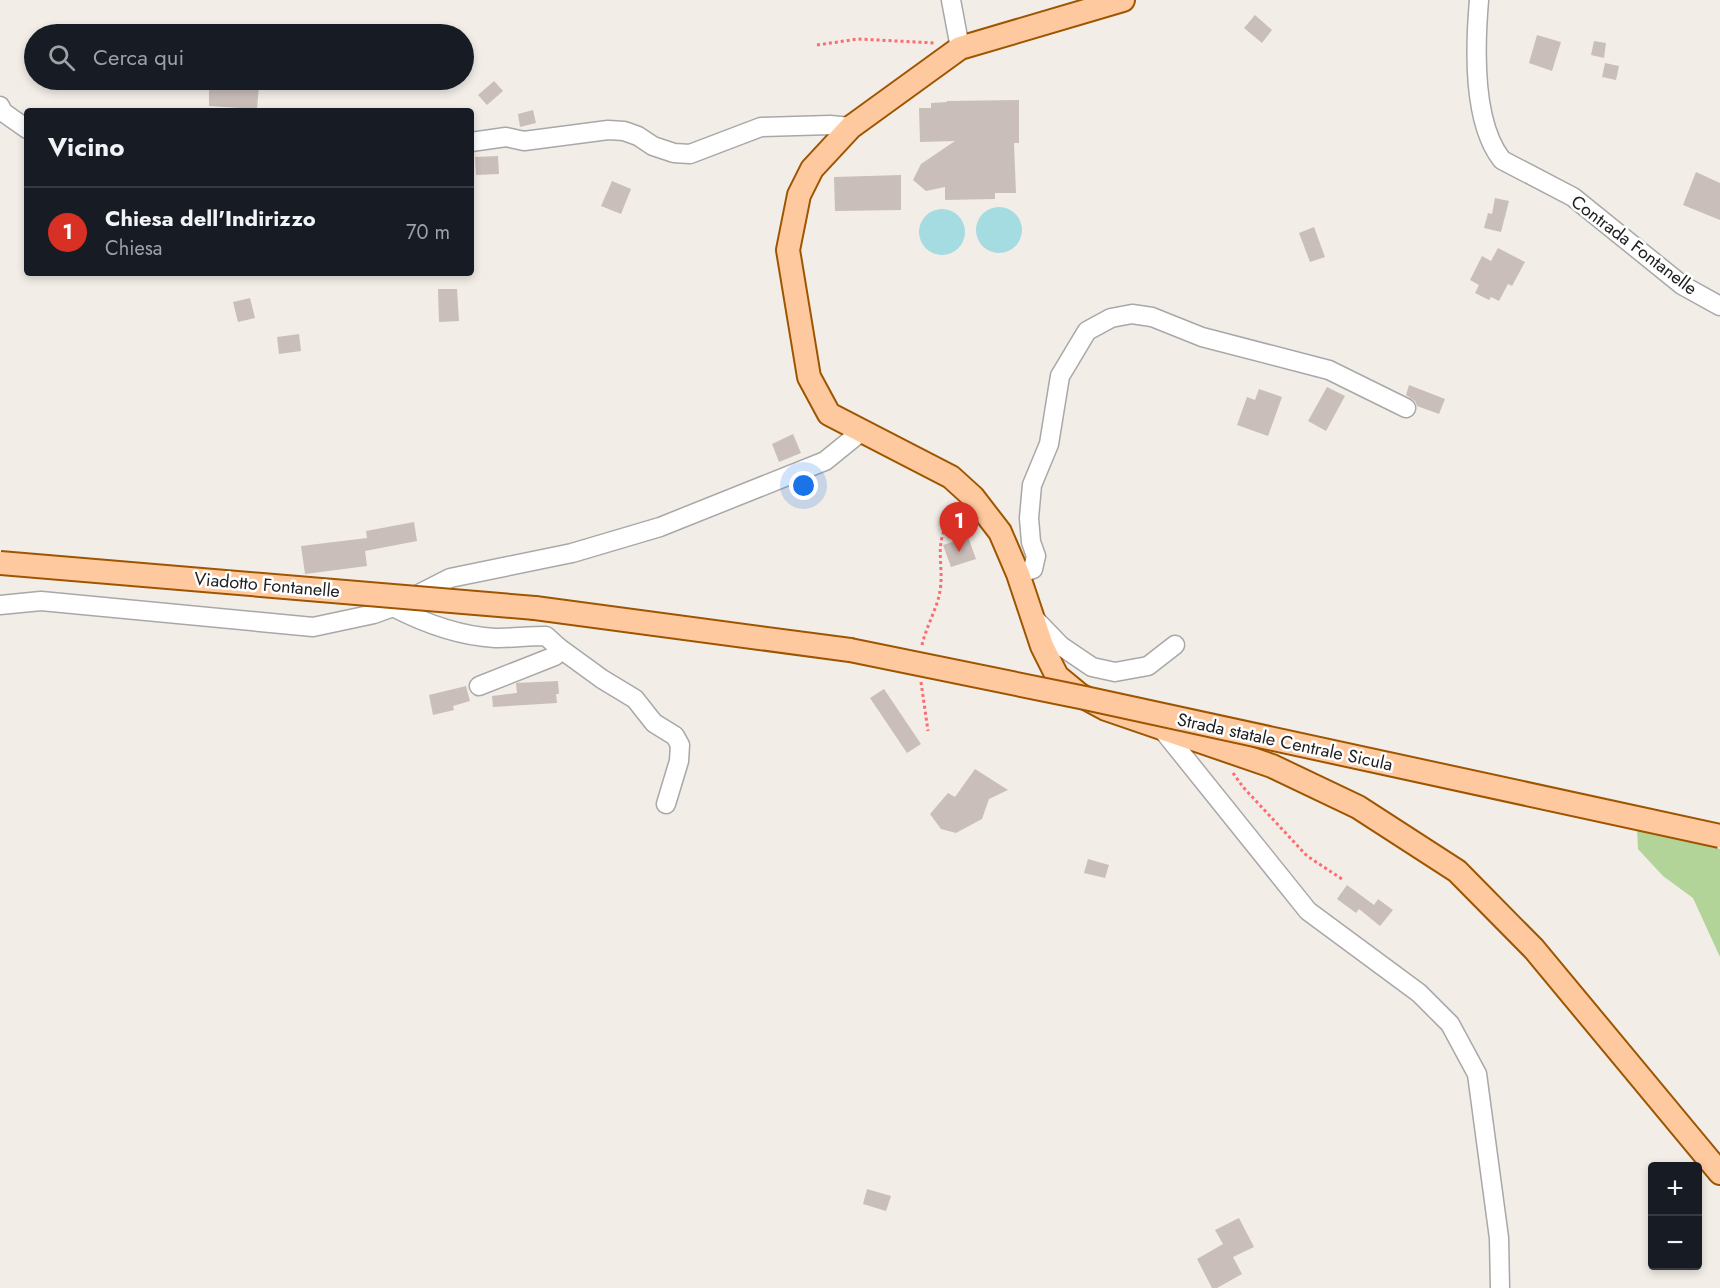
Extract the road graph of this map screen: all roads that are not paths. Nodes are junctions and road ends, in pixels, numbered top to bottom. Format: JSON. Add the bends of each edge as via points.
{"nodes":[{"id":1,"x":951,"y":0,"type":"edge"},
{"id":2,"x":1123,"y":0,"type":"edge"},
{"id":3,"x":1479,"y":0,"type":"edge"},
{"id":4,"x":955,"y":52,"type":"junction"},
{"id":5,"x":0,"y":106,"type":"edge"},
{"id":6,"x":24,"y":127,"type":"edge"},
{"id":7,"x":851,"y":128,"type":"junction"},
{"id":8,"x":474,"y":142,"type":"edge"},
{"id":9,"x":1720,"y":306,"type":"edge"},
{"id":10,"x":1406,"y":408,"type":"dead end"},
{"id":11,"x":862,"y":431,"type":"junction"},
{"id":12,"x":0,"y":563,"type":"edge"},
{"id":13,"x":1018,"y":574,"type":"junction"},
{"id":14,"x":0,"y":605,"type":"edge"},
{"id":15,"x":393,"y":607,"type":"junction"},
{"id":16,"x":1032,"y":616,"type":"junction"},
{"id":17,"x":1175,"y":645,"type":"dead end"},
{"id":18,"x":558,"y":647,"type":"junction"},
{"id":19,"x":850,"y":650,"type":"joint"},
{"id":20,"x":479,"y":686,"type":"dead end"},
{"id":21,"x":1161,"y":728,"type":"junction"},
{"id":22,"x":666,"y":804,"type":"dead end"},
{"id":23,"x":1720,"y":836,"type":"edge"},
{"id":24,"x":1720,"y":1173,"type":"edge"},
{"id":25,"x":1500,"y":1288,"type":"edge"}],
"edges":[{"from":1,"to":4,"type":"street"},
{"from":2,"to":4,"type":"main road"},
{"from":3,"to":9,"type":"street","name":"Contrada Fontanelle","via":[[1478,85],[1495,151],[1502,160],[1573,197],[1682,285]]},
{"from":4,"to":7,"type":"main road"},
{"from":5,"to":6,"type":"street"},
{"from":7,"to":8,"type":"street","via":[[761,127],[690,154],[674,153],[624,131],[608,130],[524,141],[506,137]]},
{"from":7,"to":11,"type":"main road","via":[[812,169],[800,195],[789,250],[809,377],[829,414]]},
{"from":10,"to":13,"type":"street","via":[[1329,370],[1202,337],[1152,317],[1132,314],[1111,318],[1087,331],[1060,376],[1049,444],[1032,485],[1029,518],[1036,556],[1033,569]]},
{"from":11,"to":13,"type":"main road","via":[[951,477],[973,497],[1000,532]]},
{"from":11,"to":15,"type":"street","via":[[825,461],[660,527],[572,553],[450,578]]},
{"from":12,"to":19,"type":"main road","name":"Viadotto Fontanelle","bridge":true,"via":[[535,608]]},
{"from":13,"to":16,"type":"main road"},
{"from":14,"to":15,"type":"street","via":[[41,601],[313,627]]},
{"from":15,"to":18,"type":"street","via":[[417,620],[462,633],[494,638],[546,636]]},
{"from":16,"to":17,"type":"street","via":[[1061,646],[1092,667],[1115,672],[1148,666]]},
{"from":16,"to":21,"type":"main road","via":[[1057,676],[1106,709]]},
{"from":18,"to":20,"type":"street","via":[[555,656]]},
{"from":18,"to":22,"type":"street","via":[[635,699],[654,723],[675,736],[680,746],[679,761]]},
{"from":19,"to":23,"type":"main road","name":"Strada statale Centrale Sicula","bridge":true},
{"from":21,"to":24,"type":"main road","via":[[1272,766],[1358,807],[1457,871],[1534,949]]},
{"from":21,"to":25,"type":"street","via":[[1308,911],[1419,993],[1450,1024],[1477,1074],[1499,1238]]}]}
